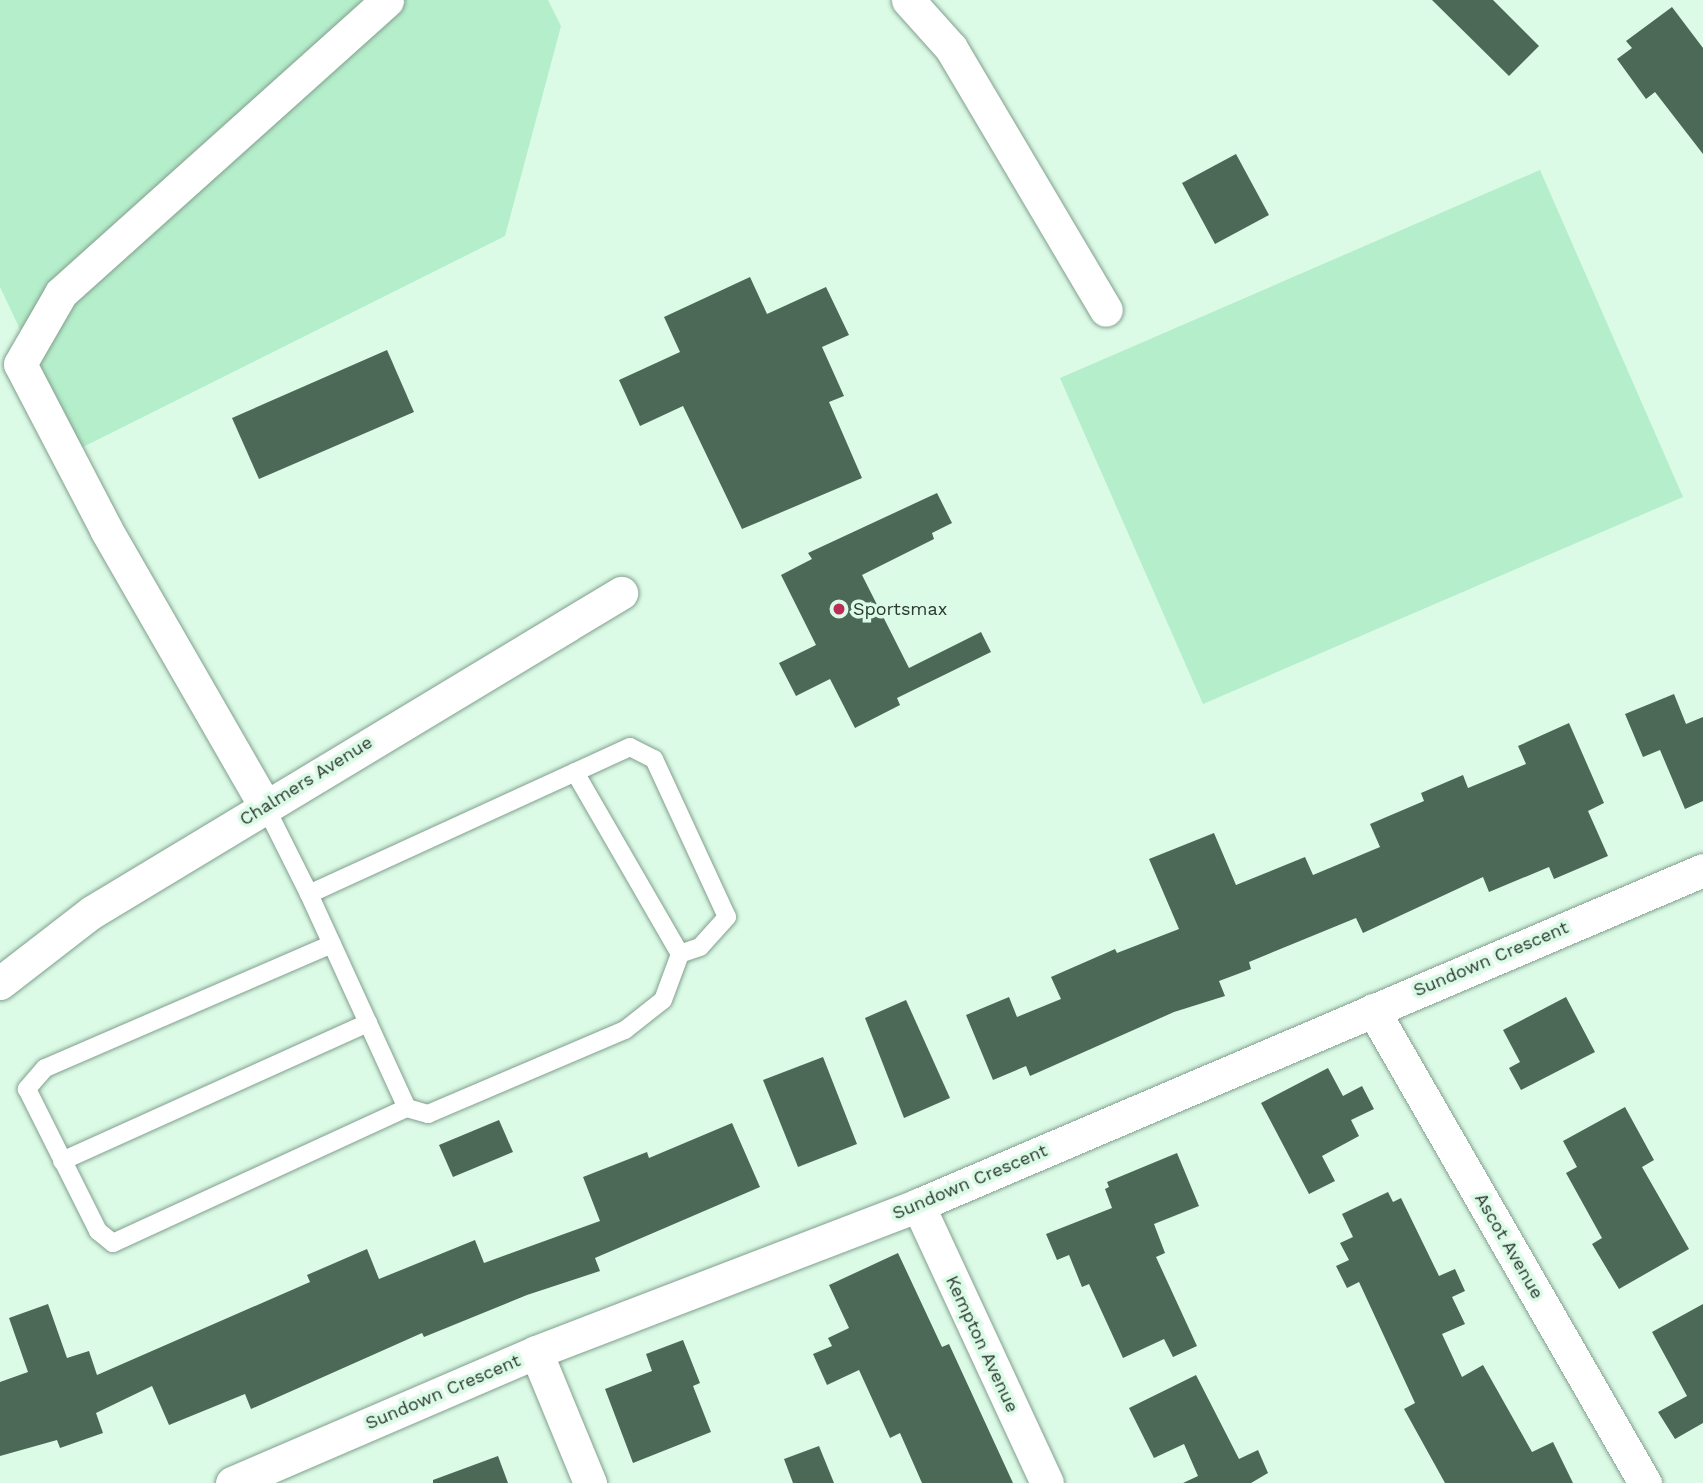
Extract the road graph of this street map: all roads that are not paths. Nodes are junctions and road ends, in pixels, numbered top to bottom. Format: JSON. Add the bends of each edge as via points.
{"nodes":[{"id":1,"x":387,"y":0,"type":"edge"},
{"id":2,"x":908,"y":0,"type":"edge"},
{"id":3,"x":1106,"y":310,"type":"dead end"},
{"id":4,"x":621,"y":593,"type":"dead end"},
{"id":5,"x":575,"y":772,"type":"junction"},
{"id":6,"x":265,"y":806,"type":"junction"},
{"id":7,"x":1703,"y":870,"type":"edge"},
{"id":8,"x":309,"y":894,"type":"junction"},
{"id":9,"x":332,"y":944,"type":"junction"},
{"id":10,"x":680,"y":954,"type":"junction"},
{"id":11,"x":0,"y":983,"type":"edge"},
{"id":12,"x":1373,"y":1010,"type":"junction"},
{"id":13,"x":368,"y":1023,"type":"junction"},
{"id":14,"x":407,"y":1108,"type":"junction"},
{"id":15,"x":62,"y":1161,"type":"junction"},
{"id":16,"x":918,"y":1205,"type":"junction"},
{"id":17,"x":537,"y":1352,"type":"junction"},
{"id":18,"x":232,"y":1483,"type":"edge"},
{"id":19,"x":590,"y":1483,"type":"edge"},
{"id":20,"x":1046,"y":1483,"type":"edge"},
{"id":21,"x":1644,"y":1483,"type":"edge"}],
"edges":[{"from":1,"to":6,"type":"street","via":[[61,293],[20,364],[106,529]]},
{"from":2,"to":3,"type":"street","via":[[951,48]]},
{"from":4,"to":6,"type":"street","name":"Chalmers Avenue"},
{"from":5,"to":8,"type":"lane"},
{"from":5,"to":10,"type":"lane"},
{"from":5,"to":10,"type":"lane","via":[[630,747],[654,759],[727,917],[700,947]]},
{"from":6,"to":8,"type":"lane"},
{"from":6,"to":11,"type":"street","name":"Chalmers Avenue","via":[[92,912]]},
{"from":7,"to":12,"type":"street","name":"Sundown Crescent"},
{"from":8,"to":9,"type":"lane"},
{"from":9,"to":13,"type":"lane"},
{"from":9,"to":15,"type":"lane","via":[[45,1068],[27,1089]]},
{"from":10,"to":14,"type":"lane","via":[[663,1000],[625,1030],[428,1114]]},
{"from":12,"to":16,"type":"street","name":"Sundown Crescent"},
{"from":12,"to":21,"type":"street","name":"Ascot Avenue"},
{"from":13,"to":14,"type":"lane"},
{"from":13,"to":15,"type":"lane"},
{"from":14,"to":15,"type":"lane","via":[[113,1243],[98,1231]]},
{"from":16,"to":17,"type":"street","name":"Sundown Crescent"},
{"from":16,"to":20,"type":"street","name":"Kempton Avenue"},
{"from":17,"to":18,"type":"street","name":"Sundown Crescent"},
{"from":17,"to":19,"type":"street"}]}
